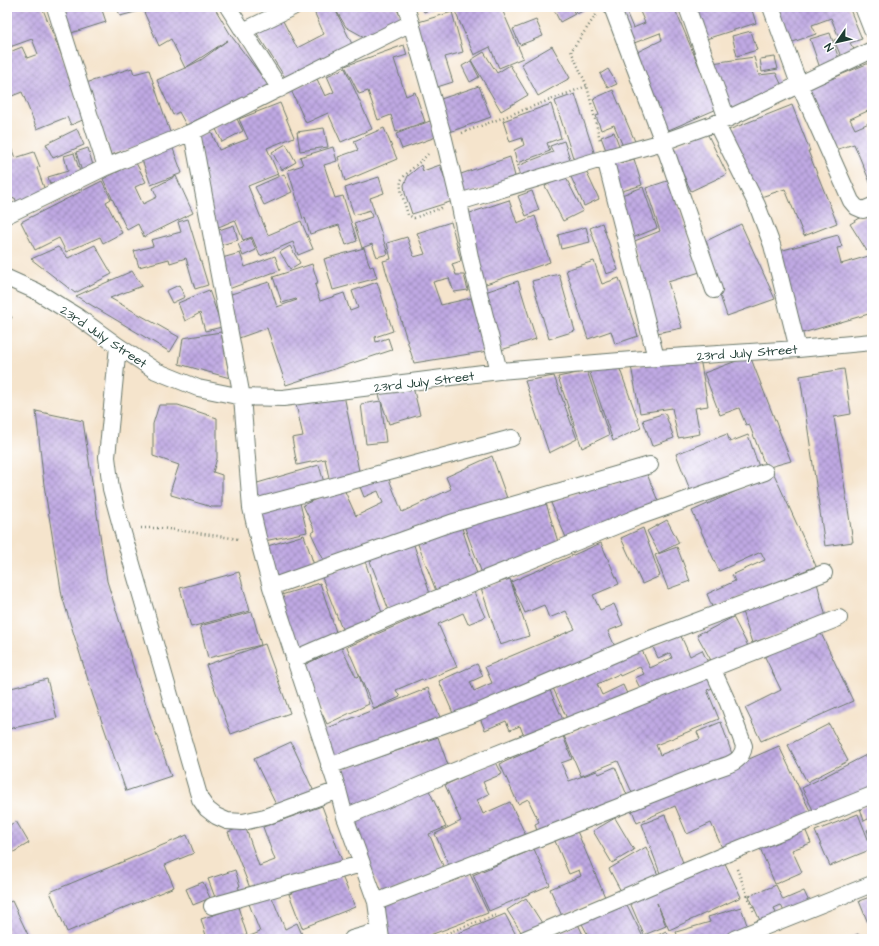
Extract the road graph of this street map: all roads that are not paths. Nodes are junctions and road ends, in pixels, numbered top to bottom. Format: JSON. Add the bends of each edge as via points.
{"nodes":[{"id":1,"x":55,"y":7,"type":"edge"},
{"id":2,"x":228,"y":7,"type":"edge"},
{"id":3,"x":293,"y":7,"type":"edge"},
{"id":4,"x":406,"y":7,"type":"edge"},
{"id":5,"x":687,"y":7,"type":"edge"},
{"id":6,"x":771,"y":7,"type":"edge"},
{"id":7,"x":863,"y":7,"type":"edge"},
{"id":8,"x":605,"y":10,"type":"edge"},
{"id":9,"x":411,"y":23,"type":"junction"},
{"id":10,"x":872,"y":30,"type":"edge"},
{"id":11,"x":243,"y":31,"type":"junction"},
{"id":12,"x":872,"y":50,"type":"edge"},
{"id":13,"x":800,"y":84,"type":"junction"},
{"id":14,"x":280,"y":89,"type":"junction"},
{"id":15,"x":721,"y":121,"type":"junction"},
{"id":16,"x":192,"y":132,"type":"junction"},
{"id":17,"x":663,"y":142,"type":"junction"},
{"id":18,"x":605,"y":158,"type":"junction"},
{"id":19,"x":106,"y":167,"type":"junction"},
{"id":20,"x":459,"y":202,"type":"junction"},
{"id":21,"x":872,"y":206,"type":"edge"},
{"id":22,"x":7,"y":215,"type":"edge"},
{"id":23,"x":7,"y":278,"type":"edge"},
{"id":24,"x":714,"y":290,"type":"dead end"},
{"id":25,"x":872,"y":342,"type":"edge"},
{"id":26,"x":118,"y":346,"type":"junction"},
{"id":27,"x":798,"y":349,"type":"junction"},
{"id":28,"x":656,"y":358,"type":"junction"},
{"id":29,"x":499,"y":371,"type":"junction"},
{"id":30,"x":242,"y":397,"type":"junction"},
{"id":31,"x":512,"y":438,"type":"dead end"},
{"id":32,"x":650,"y":465,"type":"dead end"},
{"id":33,"x":765,"y":472,"type":"dead end"},
{"id":34,"x":251,"y":508,"type":"junction"},
{"id":35,"x":824,"y":573,"type":"dead end"},
{"id":36,"x":271,"y":587,"type":"junction"},
{"id":37,"x":839,"y":618,"type":"dead end"},
{"id":38,"x":294,"y":659,"type":"junction"},
{"id":39,"x":712,"y":668,"type":"junction"},
{"id":40,"x":329,"y":766,"type":"junction"},
{"id":41,"x":338,"y":790,"type":"junction"},
{"id":42,"x":872,"y":795,"type":"edge"},
{"id":43,"x":345,"y":817,"type":"junction"},
{"id":44,"x":361,"y":864,"type":"junction"},
{"id":45,"x":872,"y":884,"type":"edge"},
{"id":46,"x":376,"y":902,"type":"junction"},
{"id":47,"x":212,"y":906,"type":"dead end"},
{"id":48,"x":380,"y":935,"type":"edge"},
{"id":49,"x":352,"y":939,"type":"edge"},
{"id":50,"x":525,"y":939,"type":"edge"},
{"id":51,"x":734,"y":939,"type":"edge"}],
"edges":[{"from":1,"to":19,"type":"street"},
{"from":2,"to":11,"type":"street"},
{"from":3,"to":11,"type":"street"},
{"from":4,"to":9,"type":"street"},
{"from":5,"to":15,"type":"street"},
{"from":6,"to":13,"type":"street"},
{"from":7,"to":10,"type":"street"},
{"from":8,"to":17,"type":"street"},
{"from":9,"to":14,"type":"street"},
{"from":9,"to":20,"type":"street"},
{"from":11,"to":14,"type":"street"},
{"from":12,"to":13,"type":"street"},
{"from":13,"to":15,"type":"street"},
{"from":13,"to":21,"type":"street","via":[[851,201],[863,210]]},
{"from":14,"to":16,"type":"street"},
{"from":15,"to":17,"type":"street"},
{"from":15,"to":27,"type":"street","via":[[772,245]]},
{"from":16,"to":19,"type":"street"},
{"from":16,"to":30,"type":"street"},
{"from":17,"to":18,"type":"street"},
{"from":17,"to":24,"type":"street"},
{"from":18,"to":20,"type":"street"},
{"from":18,"to":28,"type":"street"},
{"from":19,"to":22,"type":"street"},
{"from":20,"to":29,"type":"street","via":[[471,262]]},
{"from":23,"to":26,"type":"street","name":"23rd July Street","via":[[36,291]]},
{"from":25,"to":27,"type":"street","name":"23rd July Street"},
{"from":26,"to":30,"type":"street","name":"23rd July Street","via":[[156,371],[198,388]]},
{"from":26,"to":41,"type":"street","via":[[107,457],[111,489],[200,799],[216,816],[227,821],[243,822],[265,817]]},
{"from":27,"to":28,"type":"street","name":"23rd July Street"},
{"from":28,"to":29,"type":"street","name":"23rd July Street"},
{"from":29,"to":30,"type":"street","name":"23rd July Street","via":[[283,398]]},
{"from":30,"to":34,"type":"street"},
{"from":31,"to":34,"type":"street"},
{"from":32,"to":36,"type":"street","via":[[451,523]]},
{"from":33,"to":38,"type":"street","via":[[638,517]]},
{"from":34,"to":36,"type":"street"},
{"from":35,"to":40,"type":"street","via":[[645,640],[471,714]]},
{"from":36,"to":38,"type":"street"},
{"from":37,"to":39,"type":"street"},
{"from":38,"to":40,"type":"street"},
{"from":39,"to":43,"type":"street"},
{"from":39,"to":46,"type":"street","via":[[744,746],[740,759]]},
{"from":40,"to":41,"type":"street"},
{"from":41,"to":43,"type":"street"},
{"from":42,"to":50,"type":"street"},
{"from":43,"to":44,"type":"street"},
{"from":44,"to":46,"type":"street"},
{"from":44,"to":47,"type":"street"},
{"from":45,"to":51,"type":"street"},
{"from":46,"to":48,"type":"street"},
{"from":48,"to":49,"type":"street"}]}
